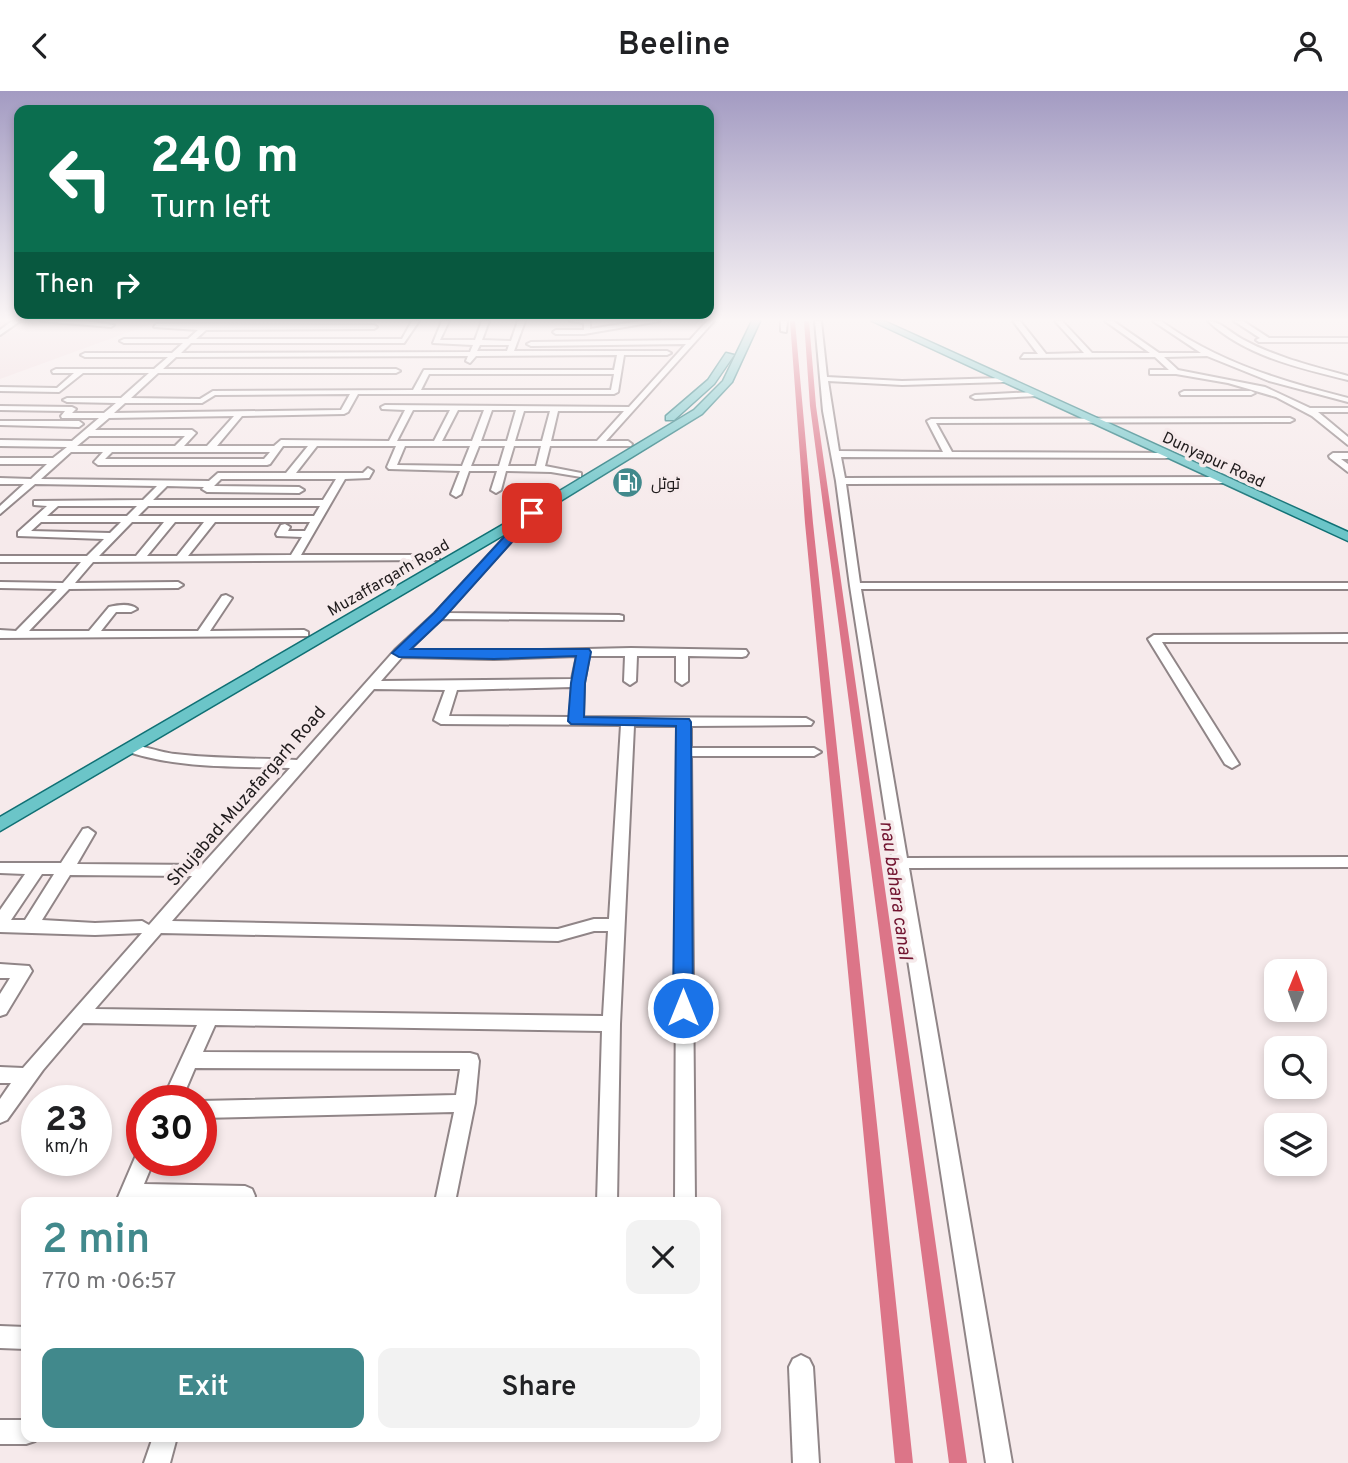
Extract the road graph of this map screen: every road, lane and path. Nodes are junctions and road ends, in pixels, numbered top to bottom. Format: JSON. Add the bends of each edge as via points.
{"nodes":[{"id":1,"x":65,"y":385,"type":"edge"},
{"id":2,"x":139,"y":385,"type":"edge"},
{"id":3,"x":419,"y":385,"type":"edge"},
{"id":4,"x":496,"y":385,"type":"edge"},
{"id":5,"x":615,"y":385,"type":"edge"},
{"id":6,"x":653,"y":385,"type":"edge"},
{"id":7,"x":707,"y":385,"type":"edge"},
{"id":8,"x":724,"y":385,"type":"edge"},
{"id":9,"x":825,"y":385,"type":"edge"},
{"id":10,"x":969,"y":385,"type":"edge"},
{"id":11,"x":1014,"y":385,"type":"edge"},
{"id":12,"x":1241,"y":385,"type":"edge"},
{"id":13,"x":1288,"y":385,"type":"edge"},
{"id":14,"x":0,"y":389,"type":"edge"},
{"id":15,"x":416,"y":391,"type":"junction"},
{"id":16,"x":355,"y":392,"type":"junction"},
{"id":17,"x":493,"y":392,"type":"junction"},
{"id":18,"x":1184,"y":393,"type":"dead end"},
{"id":19,"x":1270,"y":393,"type":"junction"},
{"id":20,"x":1034,"y":394,"type":"junction"},
{"id":21,"x":67,"y":400,"type":"dead end"},
{"id":22,"x":123,"y":400,"type":"junction"},
{"id":23,"x":1348,"y":400,"type":"edge"},
{"id":24,"x":385,"y":407,"type":"dead end"},
{"id":25,"x":0,"y":408,"type":"edge"},
{"id":26,"x":410,"y":408,"type":"junction"},
{"id":27,"x":455,"y":408,"type":"junction"},
{"id":28,"x":489,"y":408,"type":"junction"},
{"id":29,"x":522,"y":408,"type":"junction"},
{"id":30,"x":983,"y":408,"type":"junction"},
{"id":31,"x":554,"y":409,"type":"junction"},
{"id":32,"x":631,"y":409,"type":"junction"},
{"id":33,"x":1310,"y":410,"type":"junction"},
{"id":34,"x":1348,"y":410,"type":"edge"},
{"id":35,"x":105,"y":415,"type":"junction"},
{"id":36,"x":207,"y":415,"type":"junction"},
{"id":37,"x":239,"y":415,"type":"junction"},
{"id":38,"x":1089,"y":419,"type":"junction"},
{"id":39,"x":1290,"y":420,"type":"dead end"},
{"id":40,"x":0,"y":423,"type":"edge"},
{"id":41,"x":95,"y":424,"type":"junction"},
{"id":42,"x":290,"y":431,"type":"dead end"},
{"id":43,"x":1335,"y":431,"type":"junction"},
{"id":44,"x":1348,"y":431,"type":"edge"},
{"id":45,"x":85,"y":433,"type":"junction"},
{"id":46,"x":192,"y":433,"type":"junction"},
{"id":47,"x":548,"y":442,"type":"junction"},
{"id":48,"x":1348,"y":442,"type":"edge"},
{"id":49,"x":0,"y":443,"type":"edge"},
{"id":50,"x":315,"y":443,"type":"junction"},
{"id":51,"x":397,"y":443,"type":"junction"},
{"id":52,"x":437,"y":443,"type":"junction"},
{"id":53,"x":477,"y":443,"type":"junction"},
{"id":54,"x":512,"y":443,"type":"junction"},
{"id":55,"x":599,"y":444,"type":"junction"},
{"id":56,"x":628,"y":444,"type":"junction"},
{"id":57,"x":70,"y":446,"type":"junction"},
{"id":58,"x":279,"y":446,"type":"junction"},
{"id":59,"x":110,"y":449,"type":"junction"},
{"id":60,"x":177,"y":449,"type":"junction"},
{"id":61,"x":209,"y":450,"type":"junction"},
{"id":62,"x":836,"y":454,"type":"junction"},
{"id":63,"x":949,"y":455,"type":"junction"},
{"id":64,"x":1167,"y":455,"type":"junction"},
{"id":65,"x":1348,"y":456,"type":"edge"},
{"id":66,"x":0,"y":461,"type":"edge"},
{"id":67,"x":54,"y":461,"type":"junction"},
{"id":68,"x":1348,"y":469,"type":"edge"},
{"id":69,"x":464,"y":470,"type":"junction"},
{"id":70,"x":504,"y":470,"type":"junction"},
{"id":71,"x":540,"y":470,"type":"junction"},
{"id":72,"x":368,"y":471,"type":"dead end"},
{"id":73,"x":578,"y":475,"type":"junction"},
{"id":74,"x":289,"y":476,"type":"junction"},
{"id":75,"x":342,"y":476,"type":"junction"},
{"id":76,"x":1222,"y":480,"type":"junction"},
{"id":77,"x":0,"y":481,"type":"edge"},
{"id":78,"x":32,"y":481,"type":"junction"},
{"id":79,"x":841,"y":481,"type":"junction"},
{"id":80,"x":165,"y":483,"type":"junction"},
{"id":81,"x":211,"y":484,"type":"junction"},
{"id":82,"x":496,"y":489,"type":"dead end"},
{"id":83,"x":299,"y":490,"type":"dead end"},
{"id":84,"x":456,"y":494,"type":"dead end"},
{"id":85,"x":37,"y":503,"type":"dead end"},
{"id":86,"x":55,"y":503,"type":"junction"},
{"id":87,"x":146,"y":503,"type":"junction"},
{"id":88,"x":326,"y":503,"type":"junction"},
{"id":89,"x":0,"y":510,"type":"edge"},
{"id":90,"x":532,"y":513,"type":"junction"},
{"id":91,"x":38,"y":519,"type":"junction"},
{"id":92,"x":130,"y":519,"type":"junction"},
{"id":93,"x":172,"y":519,"type":"junction"},
{"id":94,"x":212,"y":519,"type":"junction"},
{"id":95,"x":317,"y":519,"type":"junction"},
{"id":96,"x":11,"y":528,"type":"dead end"},
{"id":97,"x":29,"y":528,"type":"junction"},
{"id":98,"x":308,"y":534,"type":"junction"},
{"id":99,"x":114,"y":535,"type":"junction"},
{"id":100,"x":1348,"y":537,"type":"edge"},
{"id":101,"x":278,"y":543,"type":"junction"},
{"id":102,"x":435,"y":558,"type":"junction"},
{"id":103,"x":0,"y":559,"type":"edge"},
{"id":104,"x":90,"y":559,"type":"junction"},
{"id":105,"x":139,"y":559,"type":"junction"},
{"id":106,"x":180,"y":559,"type":"junction"},
{"id":107,"x":294,"y":559,"type":"junction"},
{"id":108,"x":6,"y":585,"type":"edge"},
{"id":109,"x":178,"y":585,"type":"dead end"},
{"id":110,"x":66,"y":586,"type":"junction"},
{"id":111,"x":855,"y":586,"type":"junction"},
{"id":112,"x":1348,"y":586,"type":"edge"},
{"id":113,"x":0,"y":595,"type":"edge"},
{"id":114,"x":226,"y":598,"type":"dead end"},
{"id":115,"x":438,"y":616,"type":"junction"},
{"id":116,"x":620,"y":618,"type":"dead end"},
{"id":117,"x":94,"y":633,"type":"junction"},
{"id":118,"x":122,"y":633,"type":"junction"},
{"id":119,"x":0,"y":634,"type":"edge"},
{"id":120,"x":202,"y":634,"type":"junction"},
{"id":121,"x":304,"y":634,"type":"junction"},
{"id":122,"x":19,"y":635,"type":"junction"},
{"id":123,"x":1348,"y":638,"type":"edge"},
{"id":124,"x":584,"y":652,"type":"junction"},
{"id":125,"x":631,"y":652,"type":"junction"},
{"id":126,"x":399,"y":653,"type":"junction"},
{"id":127,"x":682,"y":653,"type":"junction"},
{"id":128,"x":742,"y":653,"type":"dead end"},
{"id":129,"x":630,"y":681,"type":"dead end"},
{"id":130,"x":682,"y":681,"type":"dead end"},
{"id":131,"x":578,"y":683,"type":"junction"},
{"id":132,"x":370,"y":685,"type":"junction"},
{"id":133,"x":452,"y":686,"type":"junction"},
{"id":134,"x":576,"y":721,"type":"junction"},
{"id":135,"x":628,"y":721,"type":"junction"},
{"id":136,"x":684,"y":722,"type":"junction"},
{"id":137,"x":806,"y":722,"type":"dead end"},
{"id":138,"x":131,"y":748,"type":"junction"},
{"id":139,"x":684,"y":752,"type":"junction"},
{"id":140,"x":814,"y":752,"type":"dead end"},
{"id":141,"x":1232,"y":764,"type":"dead end"},
{"id":142,"x":299,"y":765,"type":"junction"},
{"id":143,"x":0,"y":812,"type":"edge"},
{"id":144,"x":0,"y":825,"type":"edge"},
{"id":145,"x":88,"y":833,"type":"dead end"},
{"id":146,"x":1348,"y":862,"type":"edge"},
{"id":147,"x":901,"y":863,"type":"junction"},
{"id":148,"x":0,"y":869,"type":"edge"},
{"id":149,"x":37,"y":869,"type":"junction"},
{"id":150,"x":64,"y":869,"type":"junction"},
{"id":151,"x":205,"y":871,"type":"junction"},
{"id":152,"x":0,"y":924,"type":"edge"},
{"id":153,"x":618,"y":925,"type":"junction"},
{"id":154,"x":30,"y":926,"type":"junction"},
{"id":155,"x":149,"y":927,"type":"junction"},
{"id":156,"x":0,"y":971,"type":"edge"},
{"id":157,"x":0,"y":1009,"type":"edge"},
{"id":158,"x":78,"y":1016,"type":"junction"},
{"id":159,"x":209,"y":1018,"type":"junction"},
{"id":160,"x":611,"y":1024,"type":"junction"},
{"id":161,"x":190,"y":1060,"type":"junction"},
{"id":162,"x":0,"y":1075,"type":"edge"},
{"id":163,"x":28,"y":1076,"type":"junction"},
{"id":164,"x":178,"y":1085,"type":"edge"},
{"id":165,"x":465,"y":1103,"type":"junction"},
{"id":166,"x":217,"y":1109,"type":"edge"},
{"id":167,"x":0,"y":1114,"type":"edge"},
{"id":168,"x":137,"y":1176,"type":"edge"},
{"id":169,"x":128,"y":1197,"type":"edge"},
{"id":170,"x":186,"y":1197,"type":"edge"},
{"id":171,"x":245,"y":1197,"type":"edge"},
{"id":172,"x":446,"y":1197,"type":"edge"},
{"id":173,"x":607,"y":1197,"type":"edge"},
{"id":174,"x":685,"y":1197,"type":"edge"},
{"id":175,"x":0,"y":1338,"type":"edge"},
{"id":176,"x":21,"y":1338,"type":"edge"},
{"id":177,"x":801,"y":1367,"type":"dead end"},
{"id":178,"x":0,"y":1432,"type":"edge"},
{"id":179,"x":21,"y":1433,"type":"edge"},
{"id":180,"x":163,"y":1442,"type":"edge"},
{"id":181,"x":156,"y":1463,"type":"edge"},
{"id":182,"x":806,"y":1463,"type":"edge"},
{"id":183,"x":999,"y":1463,"type":"edge"}],
"edges":[{"from":1,"to":14,"type":"street","via":[[59,390]]},
{"from":2,"to":22,"type":"street"},
{"from":3,"to":15,"type":"street"},
{"from":4,"to":17,"type":"street"},
{"from":5,"to":17,"type":"street","via":[[614,392]]},
{"from":6,"to":32,"type":"street"},
{"from":7,"to":56,"type":"main road","name":"Muzaffargarh Road","via":[[675,415]]},
{"from":8,"to":90,"type":"main road","name":"Muzaffargarh Road","via":[[698,412]]},
{"from":9,"to":62,"type":"street"},
{"from":10,"to":30,"type":"street"},
{"from":11,"to":20,"type":"main road","name":"Dunyapur Road"},
{"from":12,"to":19,"type":"street"},
{"from":13,"to":23,"type":"street"},
{"from":15,"to":16,"type":"street"},
{"from":15,"to":17,"type":"street"},
{"from":16,"to":22,"type":"street","via":[[256,391],[213,393],[202,401]]},
{"from":16,"to":37,"type":"street","via":[[344,412]]},
{"from":18,"to":19,"type":"street"},
{"from":19,"to":33,"type":"street"},
{"from":20,"to":30,"type":"street"},
{"from":20,"to":38,"type":"main road","name":"Dunyapur Road"},
{"from":21,"to":22,"type":"street"},
{"from":22,"to":35,"type":"street"},
{"from":24,"to":26,"type":"street"},
{"from":25,"to":35,"type":"street","via":[[72,409],[65,416]]},
{"from":26,"to":27,"type":"street"},
{"from":26,"to":51,"type":"street"},
{"from":27,"to":28,"type":"street"},
{"from":27,"to":52,"type":"street"},
{"from":28,"to":29,"type":"street"},
{"from":28,"to":53,"type":"street"},
{"from":29,"to":31,"type":"street"},
{"from":29,"to":54,"type":"street"},
{"from":30,"to":38,"type":"street"},
{"from":30,"to":63,"type":"street","via":[[931,421]]},
{"from":31,"to":32,"type":"street"},
{"from":31,"to":47,"type":"street"},
{"from":32,"to":55,"type":"street"},
{"from":33,"to":34,"type":"street"},
{"from":33,"to":43,"type":"street"},
{"from":35,"to":36,"type":"street"},
{"from":35,"to":41,"type":"street"},
{"from":36,"to":37,"type":"street"},
{"from":36,"to":46,"type":"street"},
{"from":37,"to":61,"type":"street"},
{"from":38,"to":39,"type":"street"},
{"from":38,"to":64,"type":"main road","name":"Dunyapur Road"},
{"from":40,"to":41,"type":"street"},
{"from":41,"to":45,"type":"street"},
{"from":42,"to":58,"type":"street"},
{"from":43,"to":44,"type":"street"},
{"from":43,"to":48,"type":"street"},
{"from":45,"to":46,"type":"street"},
{"from":45,"to":57,"type":"street"},
{"from":46,"to":60,"type":"street"},
{"from":47,"to":54,"type":"street"},
{"from":47,"to":55,"type":"street"},
{"from":47,"to":71,"type":"street"},
{"from":49,"to":57,"type":"street"},
{"from":50,"to":51,"type":"street"},
{"from":50,"to":58,"type":"street"},
{"from":50,"to":74,"type":"street"},
{"from":51,"to":52,"type":"street"},
{"from":51,"to":69,"type":"street","via":[[392,467]]},
{"from":52,"to":53,"type":"street"},
{"from":53,"to":54,"type":"street"},
{"from":53,"to":69,"type":"street"},
{"from":54,"to":70,"type":"street"},
{"from":55,"to":56,"type":"street"},
{"from":56,"to":73,"type":"main road","name":"Muzaffargarh Road"},
{"from":57,"to":59,"type":"street"},
{"from":57,"to":67,"type":"street"},
{"from":58,"to":59,"type":"street","via":[[267,462],[98,462]]},
{"from":58,"to":61,"type":"street"},
{"from":59,"to":60,"type":"street"},
{"from":60,"to":61,"type":"street"},
{"from":62,"to":63,"type":"street"},
{"from":62,"to":79,"type":"street"},
{"from":63,"to":64,"type":"street"},
{"from":64,"to":76,"type":"main road","name":"Dunyapur Road"},
{"from":65,"to":68,"type":"street","via":[[1333,456]]},
{"from":66,"to":67,"type":"street"},
{"from":67,"to":78,"type":"street"},
{"from":69,"to":70,"type":"street"},
{"from":69,"to":84,"type":"street"},
{"from":70,"to":71,"type":"street"},
{"from":70,"to":82,"type":"street"},
{"from":71,"to":73,"type":"street"},
{"from":72,"to":75,"type":"street","via":[[366,476]]},
{"from":73,"to":102,"type":"main road","name":"Muzaffargarh Road"},
{"from":74,"to":75,"type":"street"},
{"from":74,"to":81,"type":"street","via":[[218,476]]},
{"from":75,"to":88,"type":"street"},
{"from":76,"to":79,"type":"street"},
{"from":76,"to":100,"type":"main road","name":"Dunyapur Road"},
{"from":77,"to":78,"type":"street"},
{"from":78,"to":80,"type":"street"},
{"from":78,"to":89,"type":"street"},
{"from":79,"to":111,"type":"street"},
{"from":80,"to":81,"type":"street"},
{"from":80,"to":87,"type":"street"},
{"from":81,"to":83,"type":"street","via":[[207,489]]},
{"from":85,"to":86,"type":"street"},
{"from":86,"to":87,"type":"street"},
{"from":86,"to":91,"type":"street"},
{"from":87,"to":88,"type":"street"},
{"from":87,"to":92,"type":"street"},
{"from":88,"to":95,"type":"street"},
{"from":90,"to":115,"type":"street","name":"Shujabad-Muzafargarh Road"},
{"from":90,"to":138,"type":"main road","name":"Muzaffargarh Road"},
{"from":91,"to":92,"type":"street"},
{"from":91,"to":97,"type":"street"},
{"from":92,"to":93,"type":"street"},
{"from":92,"to":99,"type":"street"},
{"from":93,"to":94,"type":"street"},
{"from":93,"to":105,"type":"street"},
{"from":94,"to":95,"type":"street"},
{"from":94,"to":106,"type":"street"},
{"from":95,"to":98,"type":"street"},
{"from":96,"to":97,"type":"street"},
{"from":97,"to":99,"type":"street","via":[[22,534]]},
{"from":98,"to":101,"type":"street"},
{"from":98,"to":107,"type":"street"},
{"from":99,"to":104,"type":"street"},
{"from":101,"to":106,"type":"street"},
{"from":101,"to":107,"type":"street"},
{"from":102,"to":107,"type":"street"},
{"from":102,"to":121,"type":"main road","name":"Muzaffargarh Road"},
{"from":103,"to":104,"type":"street"},
{"from":104,"to":105,"type":"street"},
{"from":104,"to":110,"type":"street"},
{"from":105,"to":106,"type":"street"},
{"from":108,"to":110,"type":"street"},
{"from":108,"to":113,"type":"street"},
{"from":109,"to":110,"type":"street"},
{"from":110,"to":122,"type":"street"},
{"from":111,"to":112,"type":"street"},
{"from":111,"to":147,"type":"street"},
{"from":114,"to":120,"type":"street"},
{"from":115,"to":116,"type":"street"},
{"from":115,"to":126,"type":"street","name":"Shujabad-Muzafargarh Road"},
{"from":117,"to":118,"type":"street"},
{"from":117,"to":118,"type":"street","via":[[113,609],[132,615]]},
{"from":117,"to":122,"type":"street"},
{"from":118,"to":120,"type":"street"},
{"from":119,"to":122,"type":"street"},
{"from":120,"to":121,"type":"street"},
{"from":121,"to":143,"type":"main road","name":"Muzaffargarh Road"},
{"from":123,"to":141,"type":"street","via":[[1154,639]]},
{"from":124,"to":125,"type":"street"},
{"from":124,"to":126,"type":"street"},
{"from":124,"to":131,"type":"street"},
{"from":125,"to":127,"type":"street"},
{"from":125,"to":129,"type":"street"},
{"from":126,"to":132,"type":"street","name":"Shujabad-Muzafargarh Road"},
{"from":127,"to":128,"type":"street"},
{"from":127,"to":130,"type":"street"},
{"from":131,"to":133,"type":"street"},
{"from":131,"to":134,"type":"street"},
{"from":132,"to":133,"type":"street"},
{"from":132,"to":142,"type":"street","name":"Shujabad-Muzafargarh Road"},
{"from":133,"to":134,"type":"street","via":[[441,720]]},
{"from":134,"to":135,"type":"street"},
{"from":135,"to":136,"type":"street"},
{"from":135,"to":153,"type":"street"},
{"from":136,"to":137,"type":"street"},
{"from":136,"to":139,"type":"street"},
{"from":138,"to":142,"type":"street","via":[[178,759]]},
{"from":138,"to":144,"type":"main road","name":"Muzaffargarh Road"},
{"from":139,"to":140,"type":"street"},
{"from":139,"to":174,"type":"street"},
{"from":142,"to":151,"type":"street","name":"Shujabad-Muzafargarh Road"},
{"from":145,"to":150,"type":"street"},
{"from":146,"to":147,"type":"street"},
{"from":147,"to":183,"type":"street"},
{"from":148,"to":149,"type":"street"},
{"from":149,"to":150,"type":"street"},
{"from":149,"to":152,"type":"street"},
{"from":150,"to":151,"type":"street"},
{"from":150,"to":154,"type":"street"},
{"from":151,"to":155,"type":"street","name":"Shujabad-Muzafargarh Road"},
{"from":152,"to":154,"type":"street"},
{"from":153,"to":155,"type":"street","via":[[594,925],[558,935]]},
{"from":153,"to":160,"type":"street"},
{"from":154,"to":155,"type":"street"},
{"from":155,"to":158,"type":"street","name":"Shujabad-Muzafargarh Road"},
{"from":156,"to":157,"type":"street","via":[[23,971]]},
{"from":158,"to":159,"type":"street"},
{"from":158,"to":163,"type":"street","name":"Shujabad-Muzafargarh Road"},
{"from":159,"to":160,"type":"street"},
{"from":159,"to":161,"type":"street"},
{"from":160,"to":173,"type":"street"},
{"from":161,"to":164,"type":"street"},
{"from":161,"to":165,"type":"street","via":[[470,1061]]},
{"from":162,"to":163,"type":"street"},
{"from":163,"to":167,"type":"street","name":"Shujabad-Muzafargarh Road"},
{"from":165,"to":166,"type":"street"},
{"from":165,"to":172,"type":"street"},
{"from":168,"to":169,"type":"street"},
{"from":170,"to":171,"type":"street"},
{"from":175,"to":176,"type":"street"},
{"from":177,"to":182,"type":"street"},
{"from":178,"to":179,"type":"street"},
{"from":180,"to":181,"type":"street"}]}
